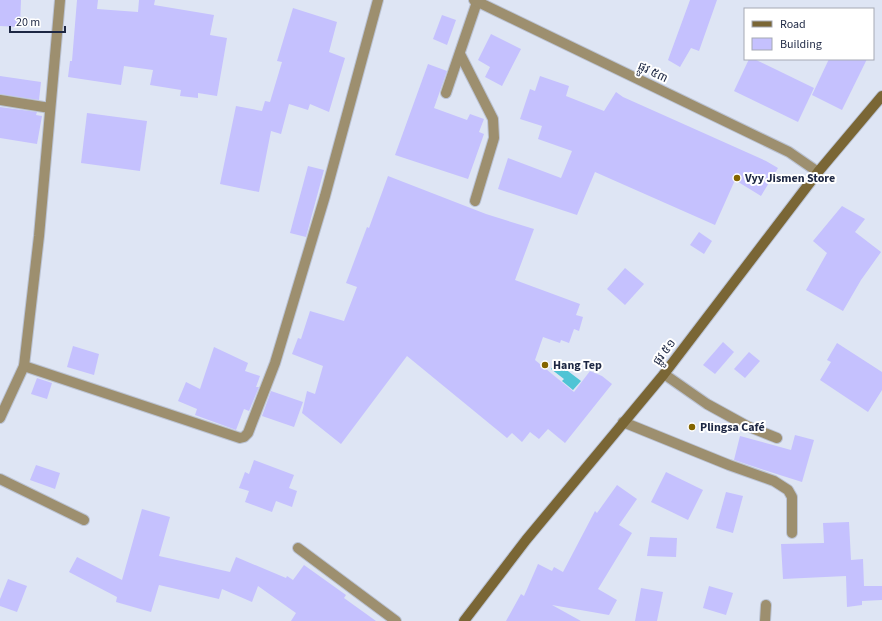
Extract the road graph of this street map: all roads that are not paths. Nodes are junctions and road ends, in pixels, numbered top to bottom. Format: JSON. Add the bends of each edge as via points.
{"nodes":[{"id":1,"x":60,"y":0,"type":"edge"},
{"id":2,"x":378,"y":0,"type":"edge"},
{"id":3,"x":476,"y":1,"type":"edge"},
{"id":4,"x":460,"y":54,"type":"junction"},
{"id":5,"x":446,"y":93,"type":"dead end"},
{"id":6,"x":882,"y":96,"type":"edge"},
{"id":7,"x":0,"y":100,"type":"edge"},
{"id":8,"x":50,"y":108,"type":"junction"},
{"id":9,"x":818,"y":172,"type":"junction"},
{"id":10,"x":475,"y":200,"type":"dead end"},
{"id":11,"x":24,"y":366,"type":"junction"},
{"id":12,"x":664,"y":374,"type":"junction"},
{"id":13,"x":0,"y":418,"type":"edge"},
{"id":14,"x":623,"y":422,"type":"junction"},
{"id":15,"x":777,"y":438,"type":"dead end"},
{"id":16,"x":0,"y":479,"type":"edge"},
{"id":17,"x":84,"y":520,"type":"dead end"},
{"id":18,"x":792,"y":534,"type":"dead end"},
{"id":19,"x":298,"y":548,"type":"dead end"},
{"id":20,"x":766,"y":606,"type":"dead end"},
{"id":21,"x":396,"y":621,"type":"edge"},
{"id":22,"x":464,"y":621,"type":"edge"},
{"id":23,"x":764,"y":621,"type":"edge"}],
"edges":[{"from":1,"to":8,"type":"street"},
{"from":2,"to":11,"type":"street","via":[[325,196],[275,363],[248,433],[240,438]]},
{"from":3,"to":4,"type":"street"},
{"from":3,"to":9,"type":"street","name":"ផ្លូវ ៥៣","via":[[789,152]]},
{"from":4,"to":5,"type":"street"},
{"from":4,"to":10,"type":"street","via":[[493,119],[494,138]]},
{"from":6,"to":9,"type":"main road","name":"ផ្លូវ ៥១"},
{"from":7,"to":8,"type":"street"},
{"from":8,"to":11,"type":"street"},
{"from":9,"to":12,"type":"main road","name":"ផ្លូវ ៥១"},
{"from":11,"to":13,"type":"street"},
{"from":12,"to":14,"type":"main road","name":"ផ្លូវ ៥១"},
{"from":12,"to":15,"type":"street","via":[[707,404],[747,426]]},
{"from":14,"to":18,"type":"street","via":[[774,481],[788,490],[792,497]]},
{"from":14,"to":22,"type":"main road","name":"ផ្លូវ ៥១","via":[[526,540]]},
{"from":16,"to":17,"type":"street"},
{"from":19,"to":21,"type":"street"},
{"from":20,"to":23,"type":"street"}]}
